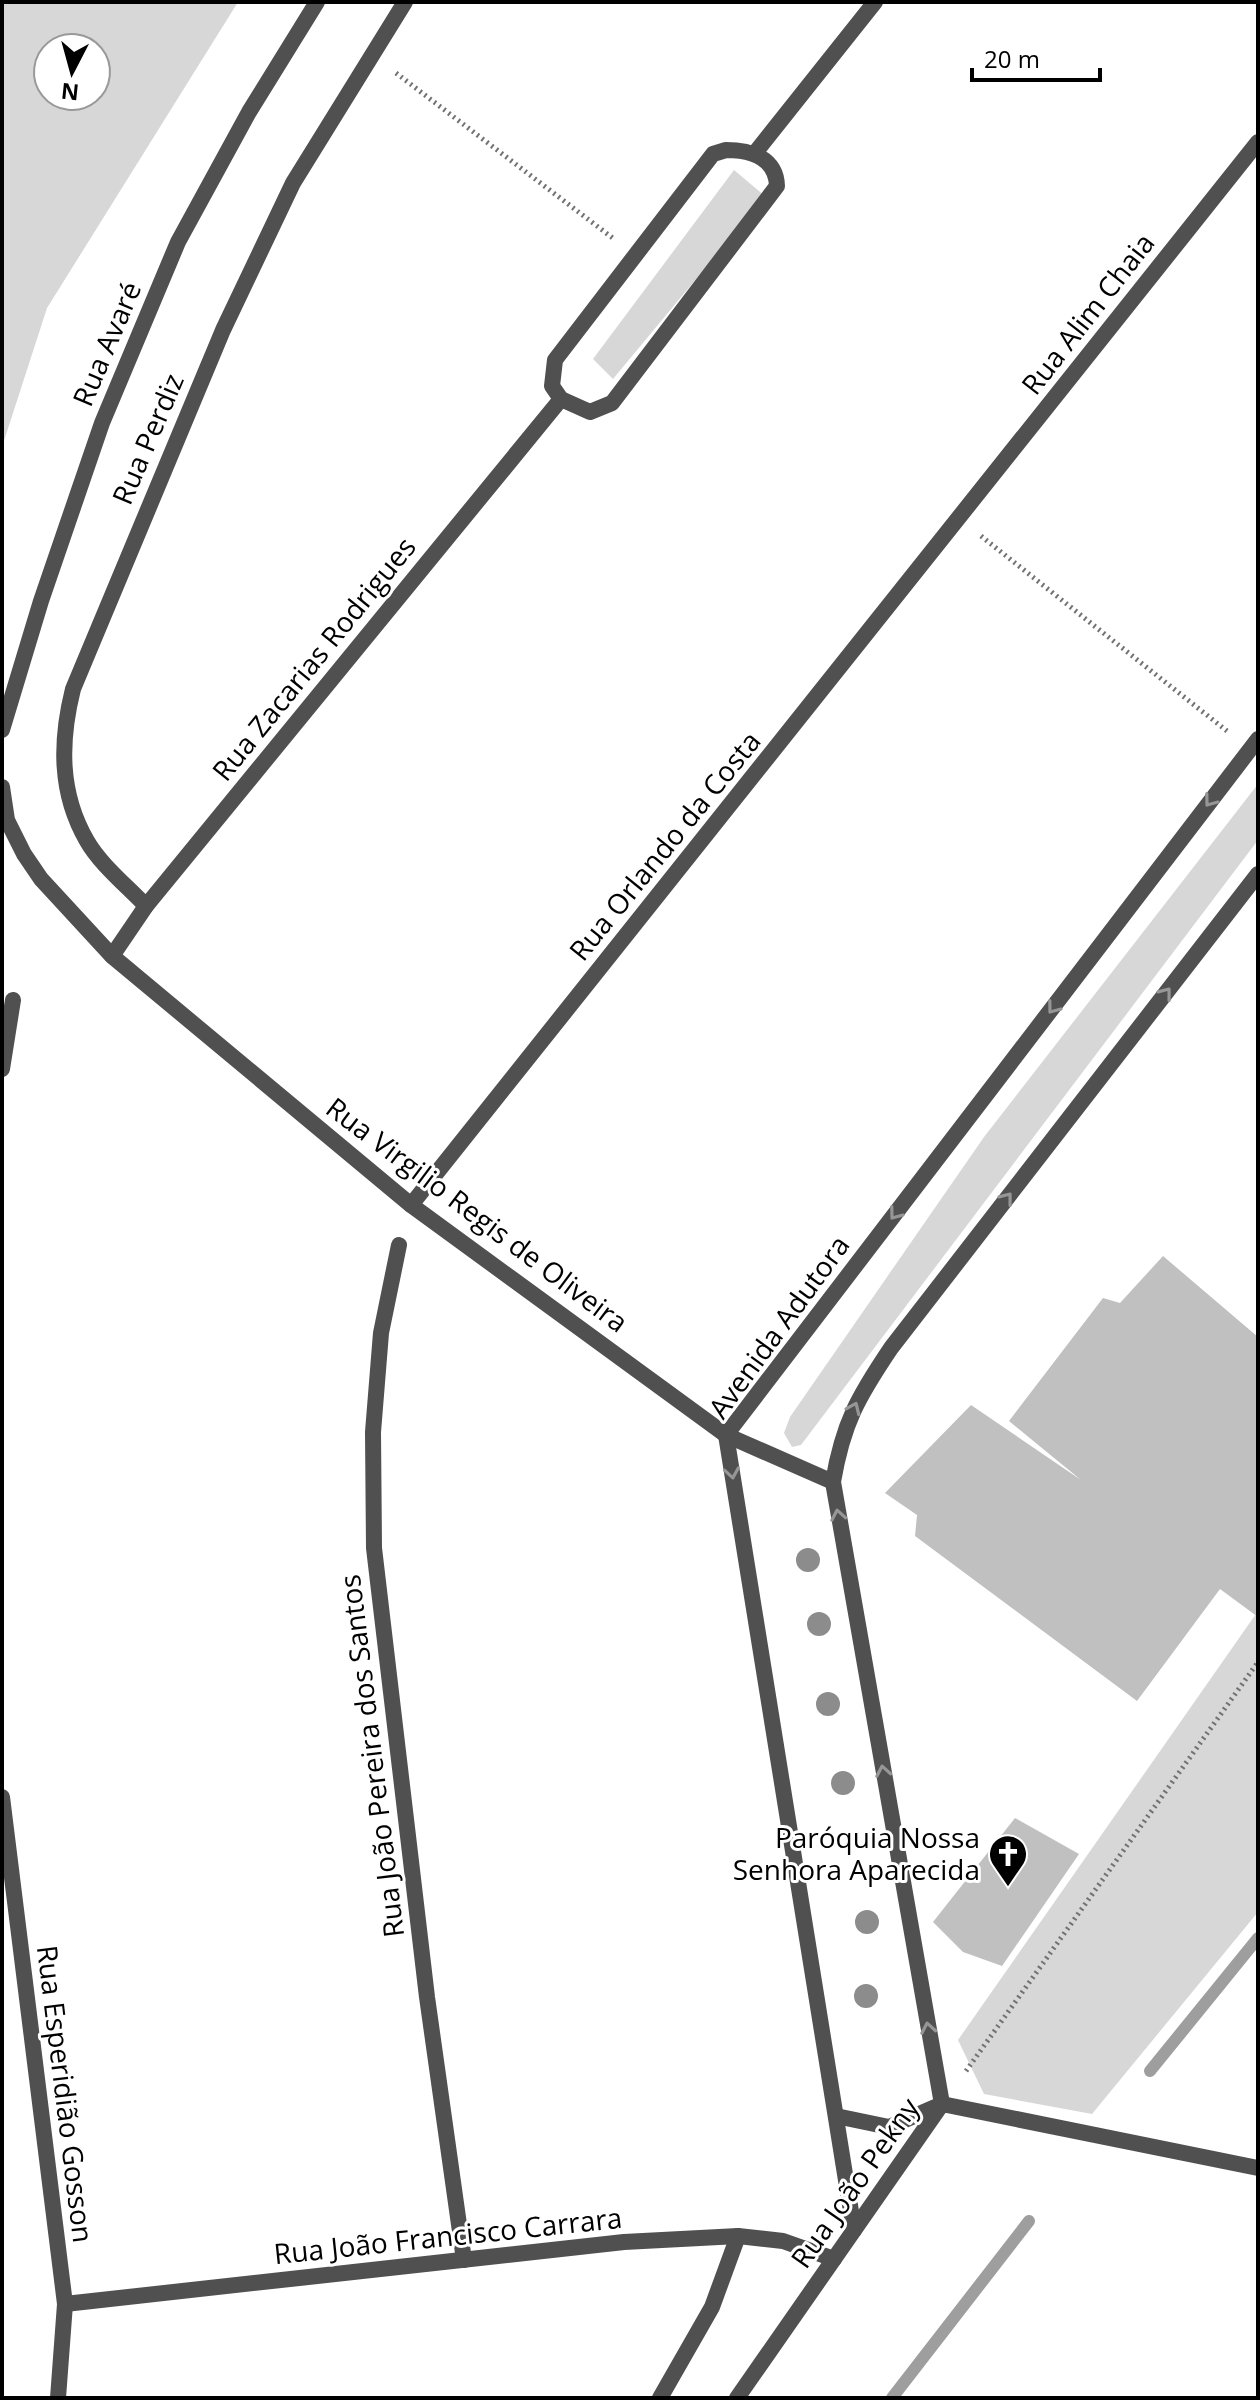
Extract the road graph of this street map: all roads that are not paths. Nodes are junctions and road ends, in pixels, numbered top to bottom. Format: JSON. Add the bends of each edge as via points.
{"nodes":[{"id":1,"x":317,"y":2,"type":"edge"},
{"id":2,"x":405,"y":2,"type":"edge"},
{"id":3,"x":875,"y":2,"type":"edge"},
{"id":4,"x":1258,"y":142,"type":"edge"},
{"id":5,"x":755,"y":153,"type":"junction"},
{"id":6,"x":561,"y":399,"type":"junction"},
{"id":7,"x":960,"y":519,"type":"joint"},
{"id":8,"x":2,"y":730,"type":"edge"},
{"id":9,"x":1254,"y":744,"type":"edge"},
{"id":10,"x":2,"y":787,"type":"edge"},
{"id":11,"x":1258,"y":874,"type":"edge"},
{"id":12,"x":146,"y":906,"type":"junction"},
{"id":13,"x":112,"y":956,"type":"junction"},
{"id":14,"x":13,"y":1000,"type":"dead end"},
{"id":15,"x":2,"y":1069,"type":"edge"},
{"id":16,"x":411,"y":1205,"type":"junction"},
{"id":17,"x":399,"y":1245,"type":"dead end"},
{"id":18,"x":726,"y":1435,"type":"junction"},
{"id":19,"x":833,"y":1482,"type":"junction"},
{"id":20,"x":2,"y":1797,"type":"edge"},
{"id":21,"x":942,"y":2104,"type":"junction"},
{"id":22,"x":836,"y":2116,"type":"junction"},
{"id":23,"x":1258,"y":2168,"type":"edge"},
{"id":24,"x":854,"y":2230,"type":"junction"},
{"id":25,"x":738,"y":2236,"type":"junction"},
{"id":26,"x":834,"y":2259,"type":"junction"},
{"id":27,"x":464,"y":2260,"type":"junction"},
{"id":28,"x":65,"y":2304,"type":"junction"},
{"id":29,"x":58,"y":2398,"type":"edge"},
{"id":30,"x":660,"y":2398,"type":"edge"},
{"id":31,"x":737,"y":2398,"type":"edge"}],
"edges":[{"from":1,"to":8,"type":"street","name":"Rua Avaré","via":[[249,112],[172,256],[102,423]]},
{"from":2,"to":12,"type":"street","name":"Rua Perdiz","via":[[293,183],[223,330],[73,689],[63,731],[71,808],[88,843]]},
{"from":3,"to":5,"type":"street"},
{"from":4,"to":7,"type":"street","name":"Rua Alim Chaia"},
{"from":5,"to":6,"type":"street","via":[[713,154],[555,360],[552,386]]},
{"from":5,"to":6,"type":"street","via":[[773,168],[777,186],[612,403],[590,412]]},
{"from":6,"to":12,"type":"street","name":"Rua Zacarias Rodrigues"},
{"from":7,"to":16,"type":"street","name":"Rua Orlando da Costa"},
{"from":9,"to":18,"type":"street","name":"Avenida Adutora","one_way":true},
{"from":10,"to":13,"type":"street","via":[[7,820],[24,854]]},
{"from":19,"to":11,"type":"street","one_way":true,"via":[[839,1442],[856,1400],[891,1348]]},
{"from":12,"to":13,"type":"street","name":"Rua Zacarias Rodrigues"},
{"from":13,"to":16,"type":"street","name":"Rua Virgilio Regis de Oliveira"},
{"from":14,"to":15,"type":"street"},
{"from":16,"to":18,"type":"street","name":"Rua Virgilio Regis de Oliveira"},
{"from":17,"to":27,"type":"street","name":"Rua João Pereira dos Santos","via":[[381,1333],[373,1432],[374,1548]]},
{"from":18,"to":19,"type":"street","name":"Rua Virgilio Regis de Oliveira"},
{"from":18,"to":22,"type":"street","name":"Avenida Adutora","one_way":true},
{"from":21,"to":19,"type":"street","one_way":true},
{"from":20,"to":28,"type":"street","name":"Rua Esperidião Gosson"},
{"from":21,"to":22,"type":"street","via":[[889,2127]]},
{"from":21,"to":23,"type":"street","name":"Rua João Pekny"},
{"from":21,"to":24,"type":"street","name":"Rua João Pekny"},
{"from":22,"to":24,"type":"street","name":"Avenida Adutora"},
{"from":24,"to":26,"type":"street","name":"Rua João Pekny"},
{"from":25,"to":26,"type":"street","name":"Rua João Francisco Carrara","via":[[783,2241]]},
{"from":25,"to":27,"type":"street","name":"Rua João Francisco Carrara"},
{"from":25,"to":30,"type":"street","via":[[712,2307]]},
{"from":26,"to":31,"type":"street","name":"Rua João Pekny"},
{"from":27,"to":28,"type":"street","name":"Rua João Francisco Carrara"},
{"from":28,"to":29,"type":"street","name":"Rua Esperidião Gosson"}]}
